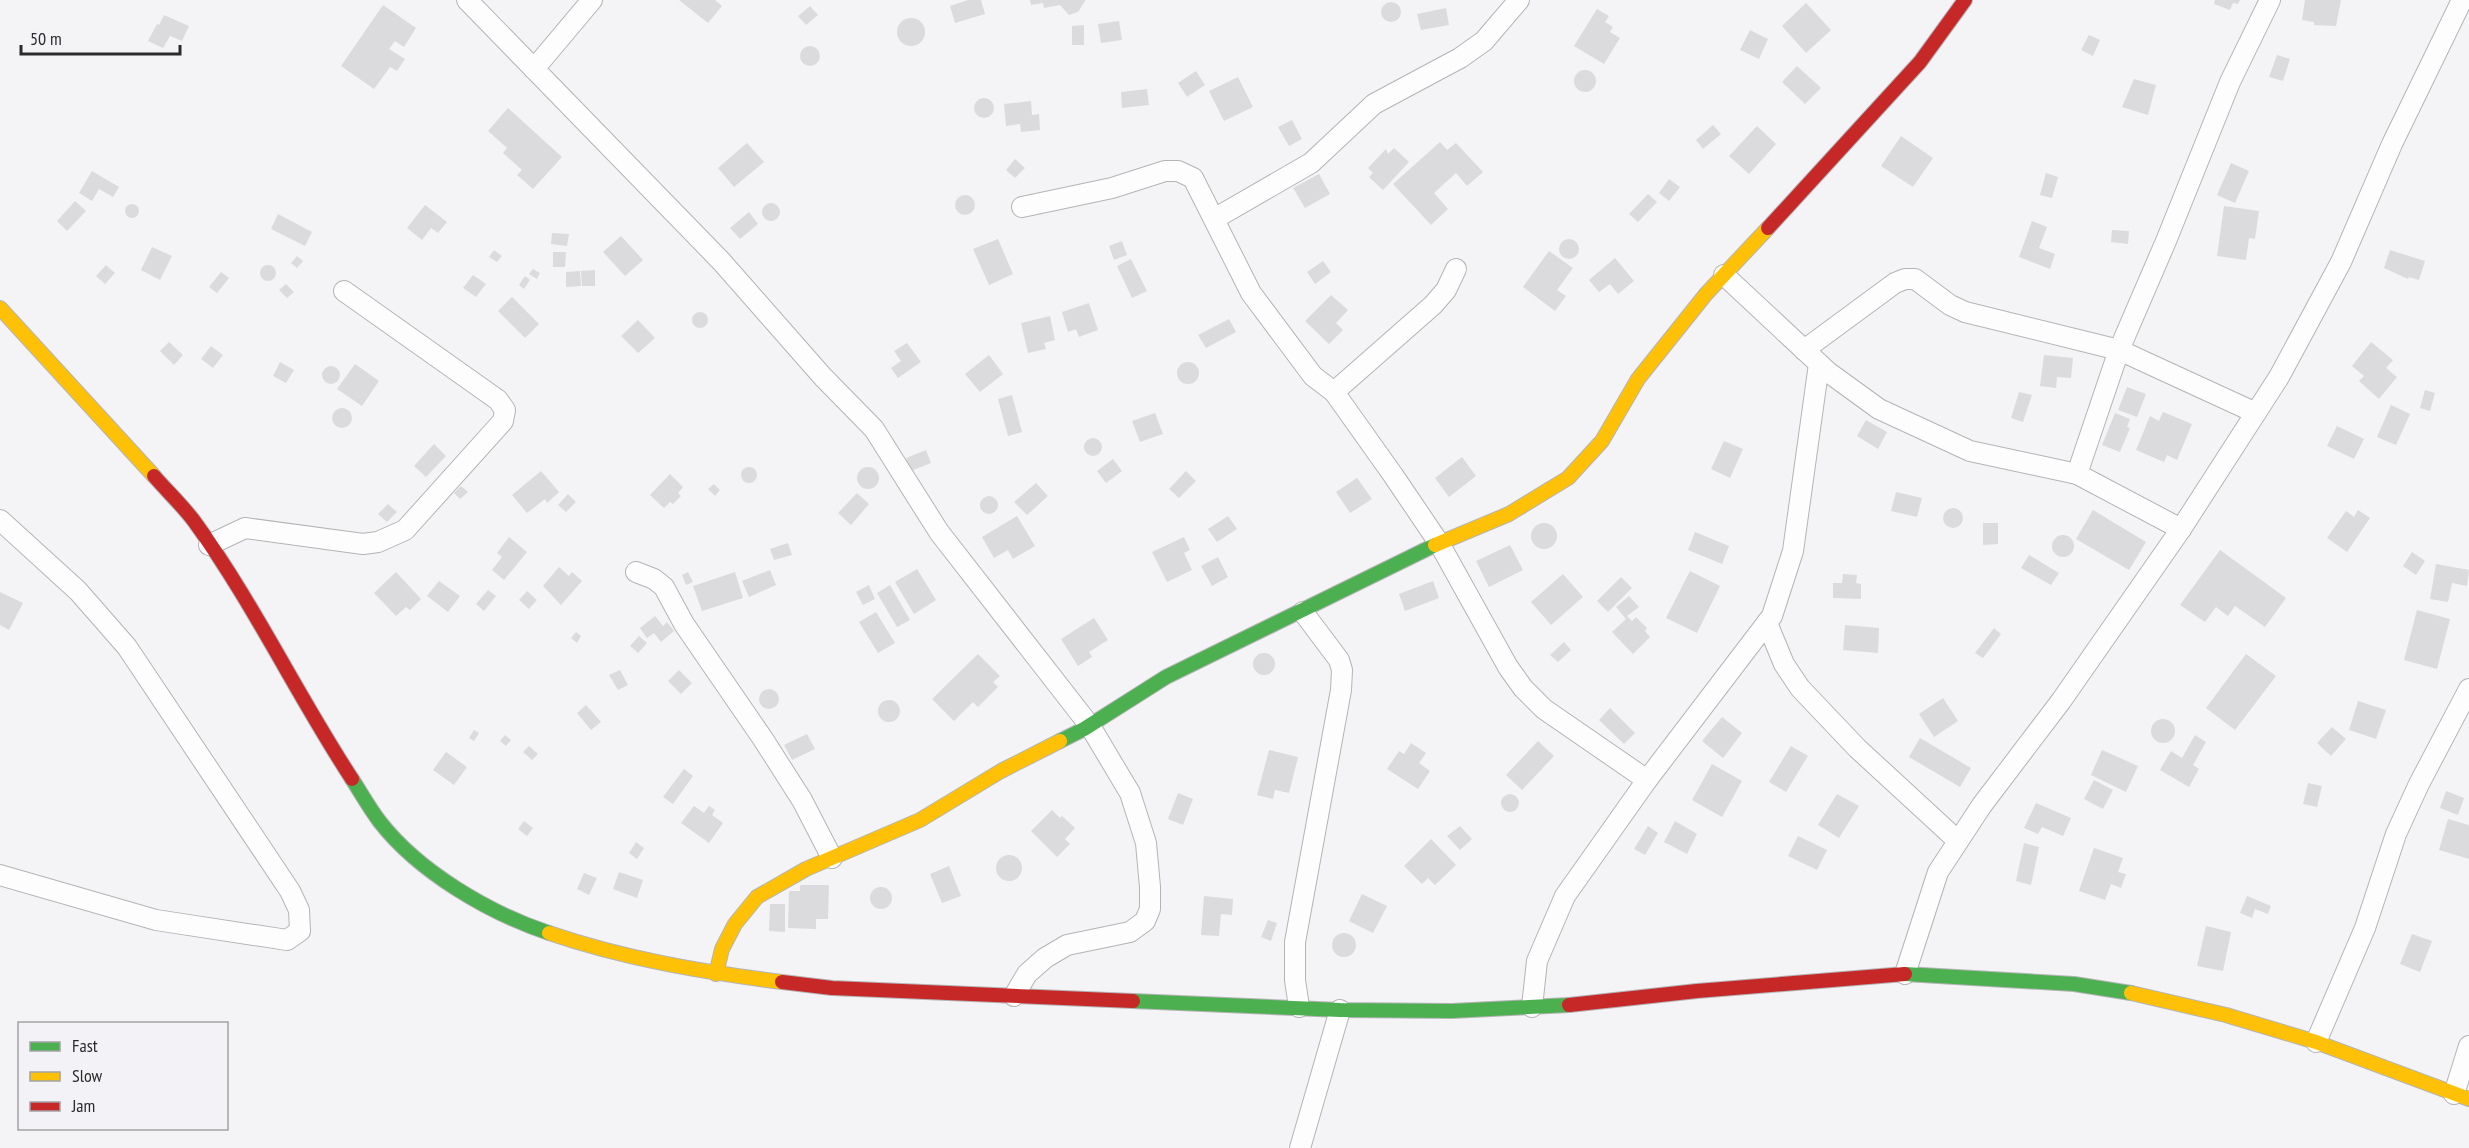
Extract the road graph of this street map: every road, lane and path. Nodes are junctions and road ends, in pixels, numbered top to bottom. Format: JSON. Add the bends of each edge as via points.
{"nodes":[{"id":1,"x":467,"y":0,"type":"edge"},
{"id":2,"x":592,"y":0,"type":"edge"},
{"id":3,"x":1520,"y":0,"type":"edge"},
{"id":4,"x":1965,"y":0,"type":"edge"},
{"id":5,"x":2270,"y":0,"type":"edge"},
{"id":6,"x":2462,"y":0,"type":"edge"},
{"id":7,"x":534,"y":69,"type":"junction"},
{"id":8,"x":1022,"y":207,"type":"dead end"},
{"id":9,"x":1214,"y":219,"type":"junction"},
{"id":10,"x":1456,"y":269,"type":"dead end"},
{"id":11,"x":1724,"y":275,"type":"junction"},
{"id":12,"x":344,"y":291,"type":"dead end"},
{"id":13,"x":4,"y":322,"type":"edge"},
{"id":14,"x":1804,"y":350,"type":"junction"},
{"id":15,"x":2119,"y":350,"type":"junction"},
{"id":16,"x":1819,"y":364,"type":"junction"},
{"id":17,"x":1334,"y":392,"type":"junction"},
{"id":18,"x":2256,"y":413,"type":"junction"},
{"id":19,"x":2077,"y":474,"type":"junction"},
{"id":20,"x":0,"y":520,"type":"edge"},
{"id":21,"x":2181,"y":529,"type":"junction"},
{"id":22,"x":1439,"y":543,"type":"junction"},
{"id":23,"x":209,"y":545,"type":"junction"},
{"id":24,"x":636,"y":572,"type":"dead end"},
{"id":25,"x":1303,"y":612,"type":"junction"},
{"id":26,"x":1767,"y":623,"type":"junction"},
{"id":27,"x":2469,"y":689,"type":"edge"},
{"id":28,"x":1090,"y":726,"type":"junction"},
{"id":29,"x":1647,"y":780,"type":"junction"},
{"id":30,"x":1958,"y":841,"type":"junction"},
{"id":31,"x":832,"y":858,"type":"junction"},
{"id":32,"x":0,"y":875,"type":"edge"},
{"id":33,"x":716,"y":974,"type":"junction"},
{"id":34,"x":1905,"y":974,"type":"junction"},
{"id":35,"x":1014,"y":996,"type":"junction"},
{"id":36,"x":1532,"y":1007,"type":"junction"},
{"id":37,"x":1299,"y":1008,"type":"junction"},
{"id":38,"x":1340,"y":1010,"type":"junction"},
{"id":39,"x":2316,"y":1042,"type":"junction"},
{"id":40,"x":2469,"y":1046,"type":"edge"},
{"id":41,"x":2461,"y":1097,"type":"edge"},
{"id":42,"x":1300,"y":1148,"type":"edge"}],
"edges":[{"from":1,"to":7,"type":"street"},
{"from":2,"to":7,"type":"street"},
{"from":3,"to":9,"type":"street","via":[[1484,41],[1374,104],[1311,163]]},
{"from":4,"to":11,"type":"street","via":[[1920,62]]},
{"from":5,"to":15,"type":"street","via":[[2230,82]]},
{"from":6,"to":18,"type":"street","via":[[2392,144],[2341,262]]},
{"from":7,"to":28,"type":"street","via":[[721,261],[874,429],[939,532]]},
{"from":8,"to":9,"type":"street","via":[[1178,171],[1192,178]]},
{"from":9,"to":17,"type":"street","via":[[1251,293],[1313,376]]},
{"from":10,"to":17,"type":"street","via":[[1433,305]]},
{"from":11,"to":14,"type":"street"},
{"from":11,"to":22,"type":"street","via":[[1638,379],[1602,441],[1568,478],[1509,514]]},
{"from":12,"to":23,"type":"street","via":[[498,400],[505,410],[503,421],[405,530],[390,538],[363,544],[245,528]]},
{"from":13,"to":23,"type":"street","via":[[152,472]]},
{"from":14,"to":15,"type":"street","via":[[1895,284],[1915,279],[1965,312]]},
{"from":14,"to":16,"type":"street"},
{"from":15,"to":18,"type":"street"},
{"from":15,"to":19,"type":"street"},
{"from":16,"to":19,"type":"street","via":[[1879,409],[1970,451]]},
{"from":16,"to":26,"type":"street","via":[[1793,551]]},
{"from":17,"to":22,"type":"street"},
{"from":18,"to":21,"type":"street"},
{"from":19,"to":21,"type":"street"},
{"from":20,"to":32,"type":"street","via":[[78,591],[127,647],[290,891],[298,910],[300,931],[287,940],[156,920]]},
{"from":21,"to":30,"type":"street"},
{"from":22,"to":25,"type":"street"},
{"from":22,"to":29,"type":"street","via":[[1523,688],[1544,709]]},
{"from":23,"to":33,"type":"street","via":[[380,822],[423,866],[528,926],[617,954]]},
{"from":24,"to":31,"type":"street","via":[[664,587],[684,624],[802,801]]},
{"from":25,"to":28,"type":"street","via":[[1166,678]]},
{"from":25,"to":37,"type":"street","via":[[1339,660],[1342,670],[1295,942]]},
{"from":26,"to":29,"type":"street"},
{"from":26,"to":30,"type":"street","via":[[1784,664],[1800,688],[1857,748]]},
{"from":27,"to":39,"type":"street","via":[[2396,834],[2365,928]]},
{"from":28,"to":31,"type":"street","via":[[1001,771],[920,820]]},
{"from":28,"to":35,"type":"street","via":[[1130,793],[1146,843],[1150,909],[1145,921],[1130,933],[1067,945],[1045,958],[1027,974]]},
{"from":29,"to":36,"type":"street","via":[[1564,896],[1537,961]]},
{"from":30,"to":34,"type":"street","via":[[1938,872]]},
{"from":31,"to":33,"type":"street","via":[[758,897],[735,924],[722,949]]},
{"from":33,"to":35,"type":"street","via":[[832,988]]},
{"from":34,"to":36,"type":"street"},
{"from":34,"to":39,"type":"street","via":[[2074,984],[2140,994]]},
{"from":35,"to":37,"type":"street"},
{"from":36,"to":38,"type":"street"},
{"from":37,"to":38,"type":"street"},
{"from":38,"to":42,"type":"street"},
{"from":39,"to":41,"type":"street"},
{"from":40,"to":41,"type":"street"}]}
